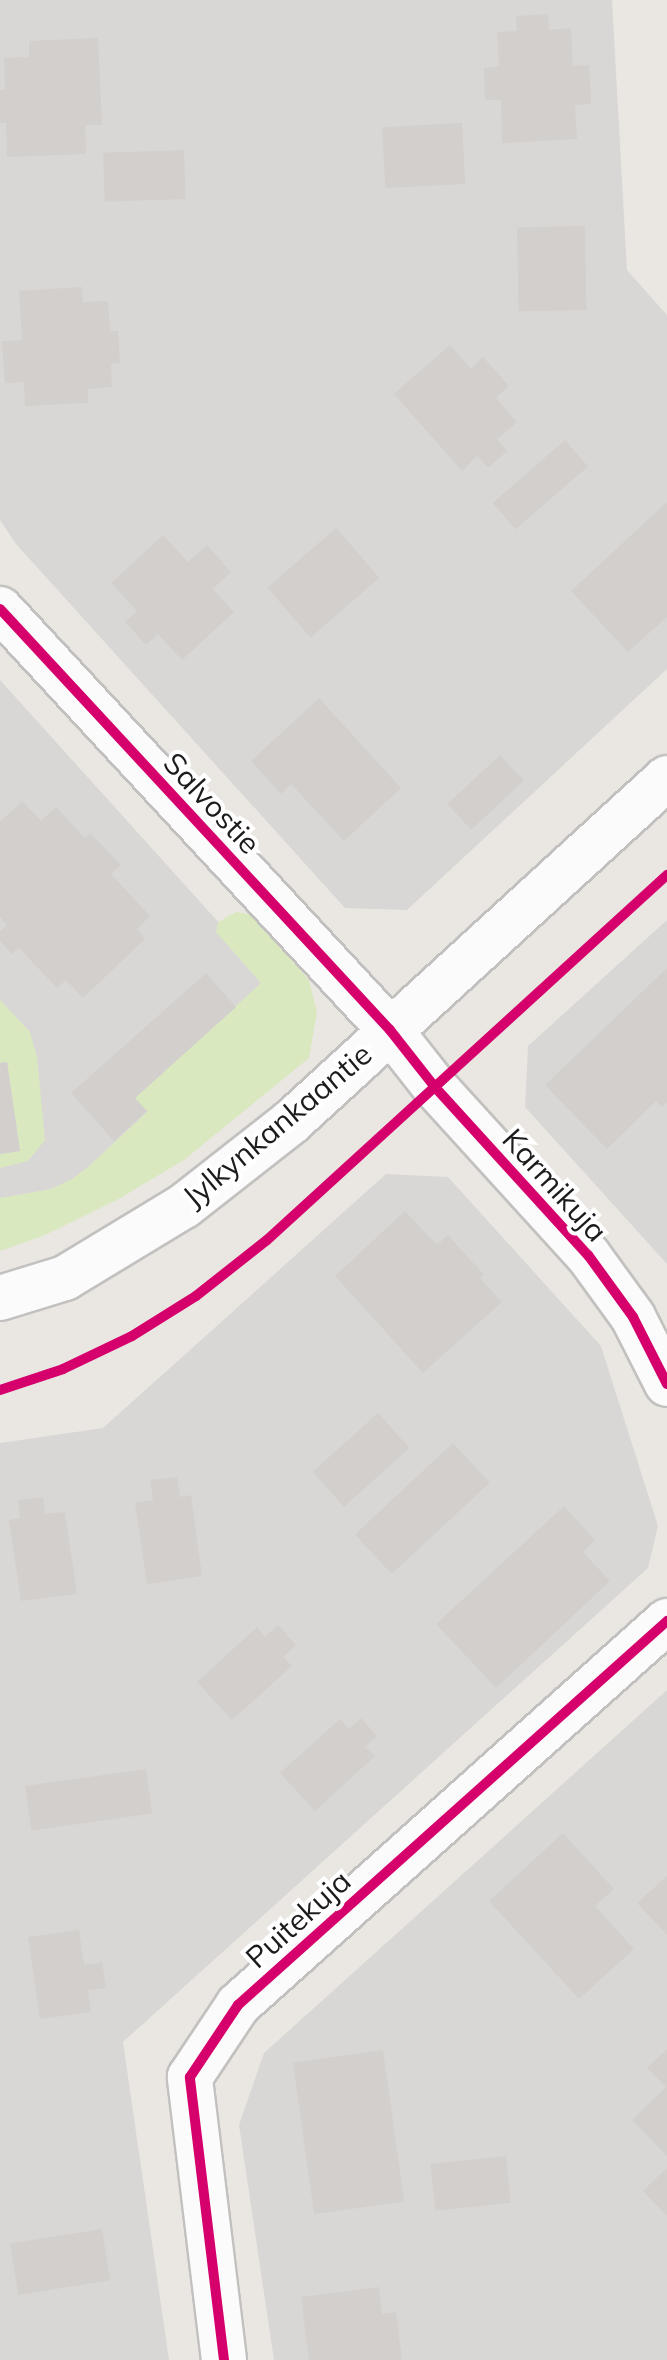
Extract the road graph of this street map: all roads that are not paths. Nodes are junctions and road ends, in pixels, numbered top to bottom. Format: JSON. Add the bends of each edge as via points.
{"nodes":[{"id":1,"x":0,"y":609,"type":"edge"},
{"id":2,"x":667,"y":778,"type":"edge"},
{"id":3,"x":390,"y":1030,"type":"junction"},
{"id":4,"x":0,"y":1298,"type":"edge"},
{"id":5,"x":667,"y":1384,"type":"edge"},
{"id":6,"x":667,"y":1621,"type":"edge"},
{"id":7,"x":224,"y":2360,"type":"edge"}],
"edges":[{"from":1,"to":3,"type":"street","name":"Salvostie"},
{"from":2,"to":3,"type":"street","name":"Jylkynkankaantie"},
{"from":3,"to":4,"type":"street","name":"Jylkynkankaantie","via":[[290,1123],[184,1206],[65,1278]]},
{"from":3,"to":5,"type":"street","name":"Karmikuja","via":[[588,1255],[633,1317]]},
{"from":6,"to":7,"type":"street","name":"Puitekuja","via":[[238,2005],[190,2077]]}]}
